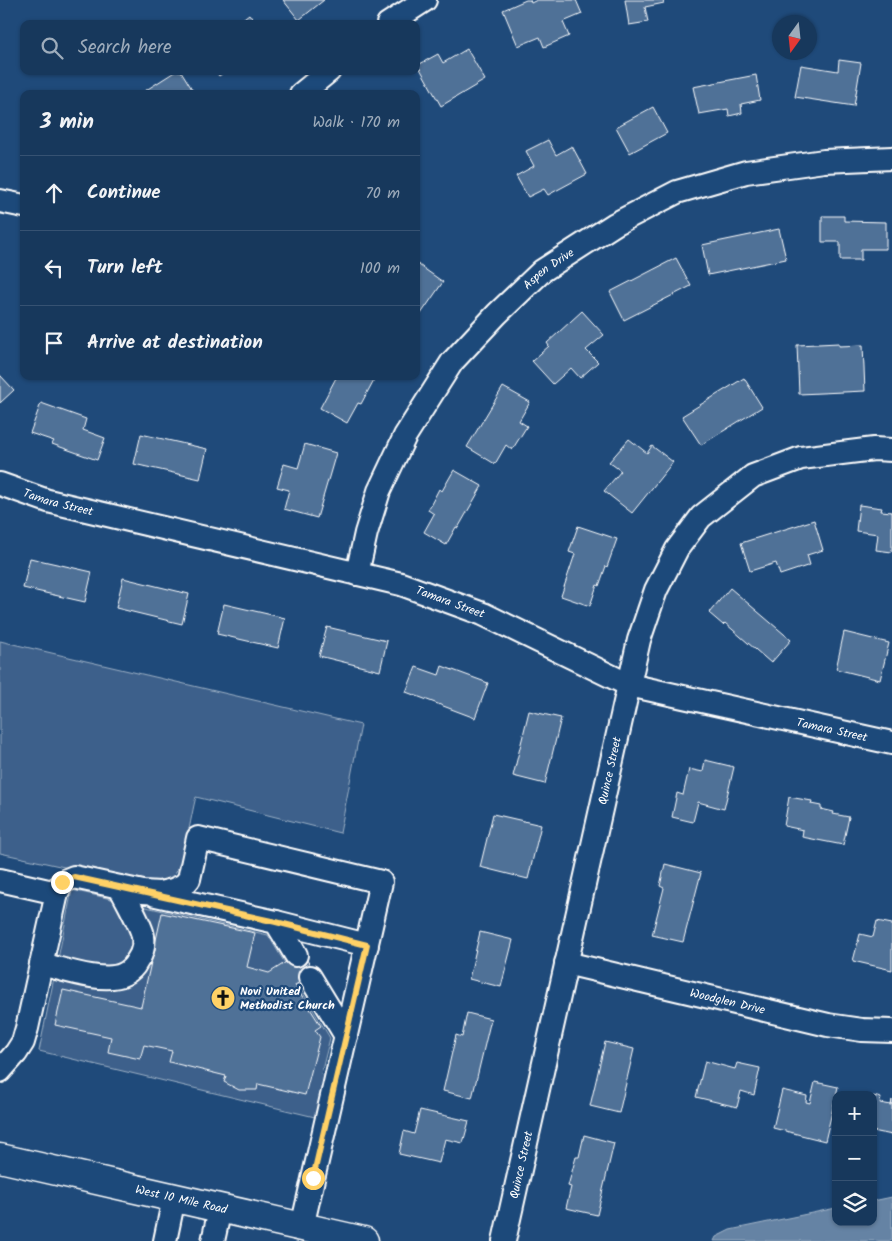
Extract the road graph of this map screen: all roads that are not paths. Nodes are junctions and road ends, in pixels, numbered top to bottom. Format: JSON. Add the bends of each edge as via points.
{"nodes":[{"id":1,"x":425,"y":0,"type":"edge"},
{"id":2,"x":394,"y":20,"type":"edge"},
{"id":3,"x":324,"y":75,"type":"edge"},
{"id":4,"x":305,"y":90,"type":"edge"},
{"id":5,"x":892,"y":158,"type":"edge"},
{"id":6,"x":0,"y":201,"type":"edge"},
{"id":7,"x":20,"y":205,"type":"edge"},
{"id":8,"x":892,"y":450,"type":"edge"},
{"id":9,"x":0,"y":484,"type":"edge"},
{"id":10,"x":357,"y":574,"type":"junction"},
{"id":11,"x":629,"y":685,"type":"junction"},
{"id":12,"x":892,"y":743,"type":"edge"},
{"id":13,"x":0,"y":880,"type":"edge"},
{"id":14,"x":120,"y":887,"type":"junction"},
{"id":15,"x":143,"y":892,"type":"junction"},
{"id":16,"x":56,"y":893,"type":"junction"},
{"id":17,"x":276,"y":922,"type":"junction"},
{"id":18,"x":367,"y":945,"type":"junction"},
{"id":19,"x":296,"y":955,"type":"dead end"},
{"id":20,"x":566,"y":963,"type":"junction"},
{"id":21,"x":41,"y":964,"type":"junction"},
{"id":22,"x":310,"y":977,"type":"dead end"},
{"id":23,"x":892,"y":1031,"type":"edge"},
{"id":24,"x":346,"y":1036,"type":"junction"},
{"id":25,"x":0,"y":1071,"type":"edge"},
{"id":26,"x":0,"y":1158,"type":"edge"},
{"id":27,"x":174,"y":1198,"type":"junction"},
{"id":28,"x":220,"y":1209,"type":"junction"},
{"id":29,"x":302,"y":1227,"type":"junction"},
{"id":30,"x":165,"y":1241,"type":"edge"},
{"id":31,"x":213,"y":1241,"type":"edge"},
{"id":32,"x":364,"y":1241,"type":"edge"},
{"id":33,"x":504,"y":1241,"type":"edge"}],
"edges":[{"from":1,"to":2,"type":"street"},
{"from":3,"to":4,"type":"street"},
{"from":5,"to":10,"type":"street","name":"Aspen Drive","via":[[824,161],[746,172],[677,192],[615,224],[542,271],[452,362],[405,436],[380,491]]},
{"from":6,"to":7,"type":"street"},
{"from":8,"to":11,"type":"street","name":"Quince Street","via":[[874,449],[801,458],[753,476],[702,517],[677,549],[656,590],[639,640]]},
{"from":9,"to":10,"type":"street","name":"Tamara Street","via":[[48,501]]},
{"from":10,"to":11,"type":"street","name":"Tamara Street","via":[[401,584],[484,614]]},
{"from":11,"to":12,"type":"street","name":"Tamara Street"},
{"from":11,"to":20,"type":"street","name":"Quince Street"},
{"from":13,"to":16,"type":"street"},
{"from":14,"to":15,"type":"street"},
{"from":14,"to":16,"type":"street","via":[[74,877],[62,882]]},
{"from":14,"to":21,"type":"street","via":[[144,942],[141,957],[132,968],[123,975],[110,978]]},
{"from":15,"to":17,"type":"street"},
{"from":15,"to":18,"type":"street","via":[[160,893],[184,885],[189,879],[198,838],[208,840],[382,882]]},
{"from":16,"to":21,"type":"street"},
{"from":17,"to":18,"type":"street"},
{"from":17,"to":19,"type":"street"},
{"from":18,"to":24,"type":"street"},
{"from":20,"to":23,"type":"street","name":"Woodglen Drive","via":[[828,1025]]},
{"from":20,"to":33,"type":"street","name":"Quince Street"},
{"from":21,"to":25,"type":"street","via":[[23,1042]]},
{"from":22,"to":24,"type":"street"},
{"from":24,"to":29,"type":"street"},
{"from":26,"to":27,"type":"main road","name":"West 10 Mile Road"},
{"from":27,"to":28,"type":"main road","name":"West 10 Mile Road"},
{"from":27,"to":30,"type":"street"},
{"from":28,"to":29,"type":"main road","name":"West 10 Mile Road"},
{"from":28,"to":31,"type":"street"},
{"from":29,"to":32,"type":"main road","name":"West 10 Mile Road"}]}
